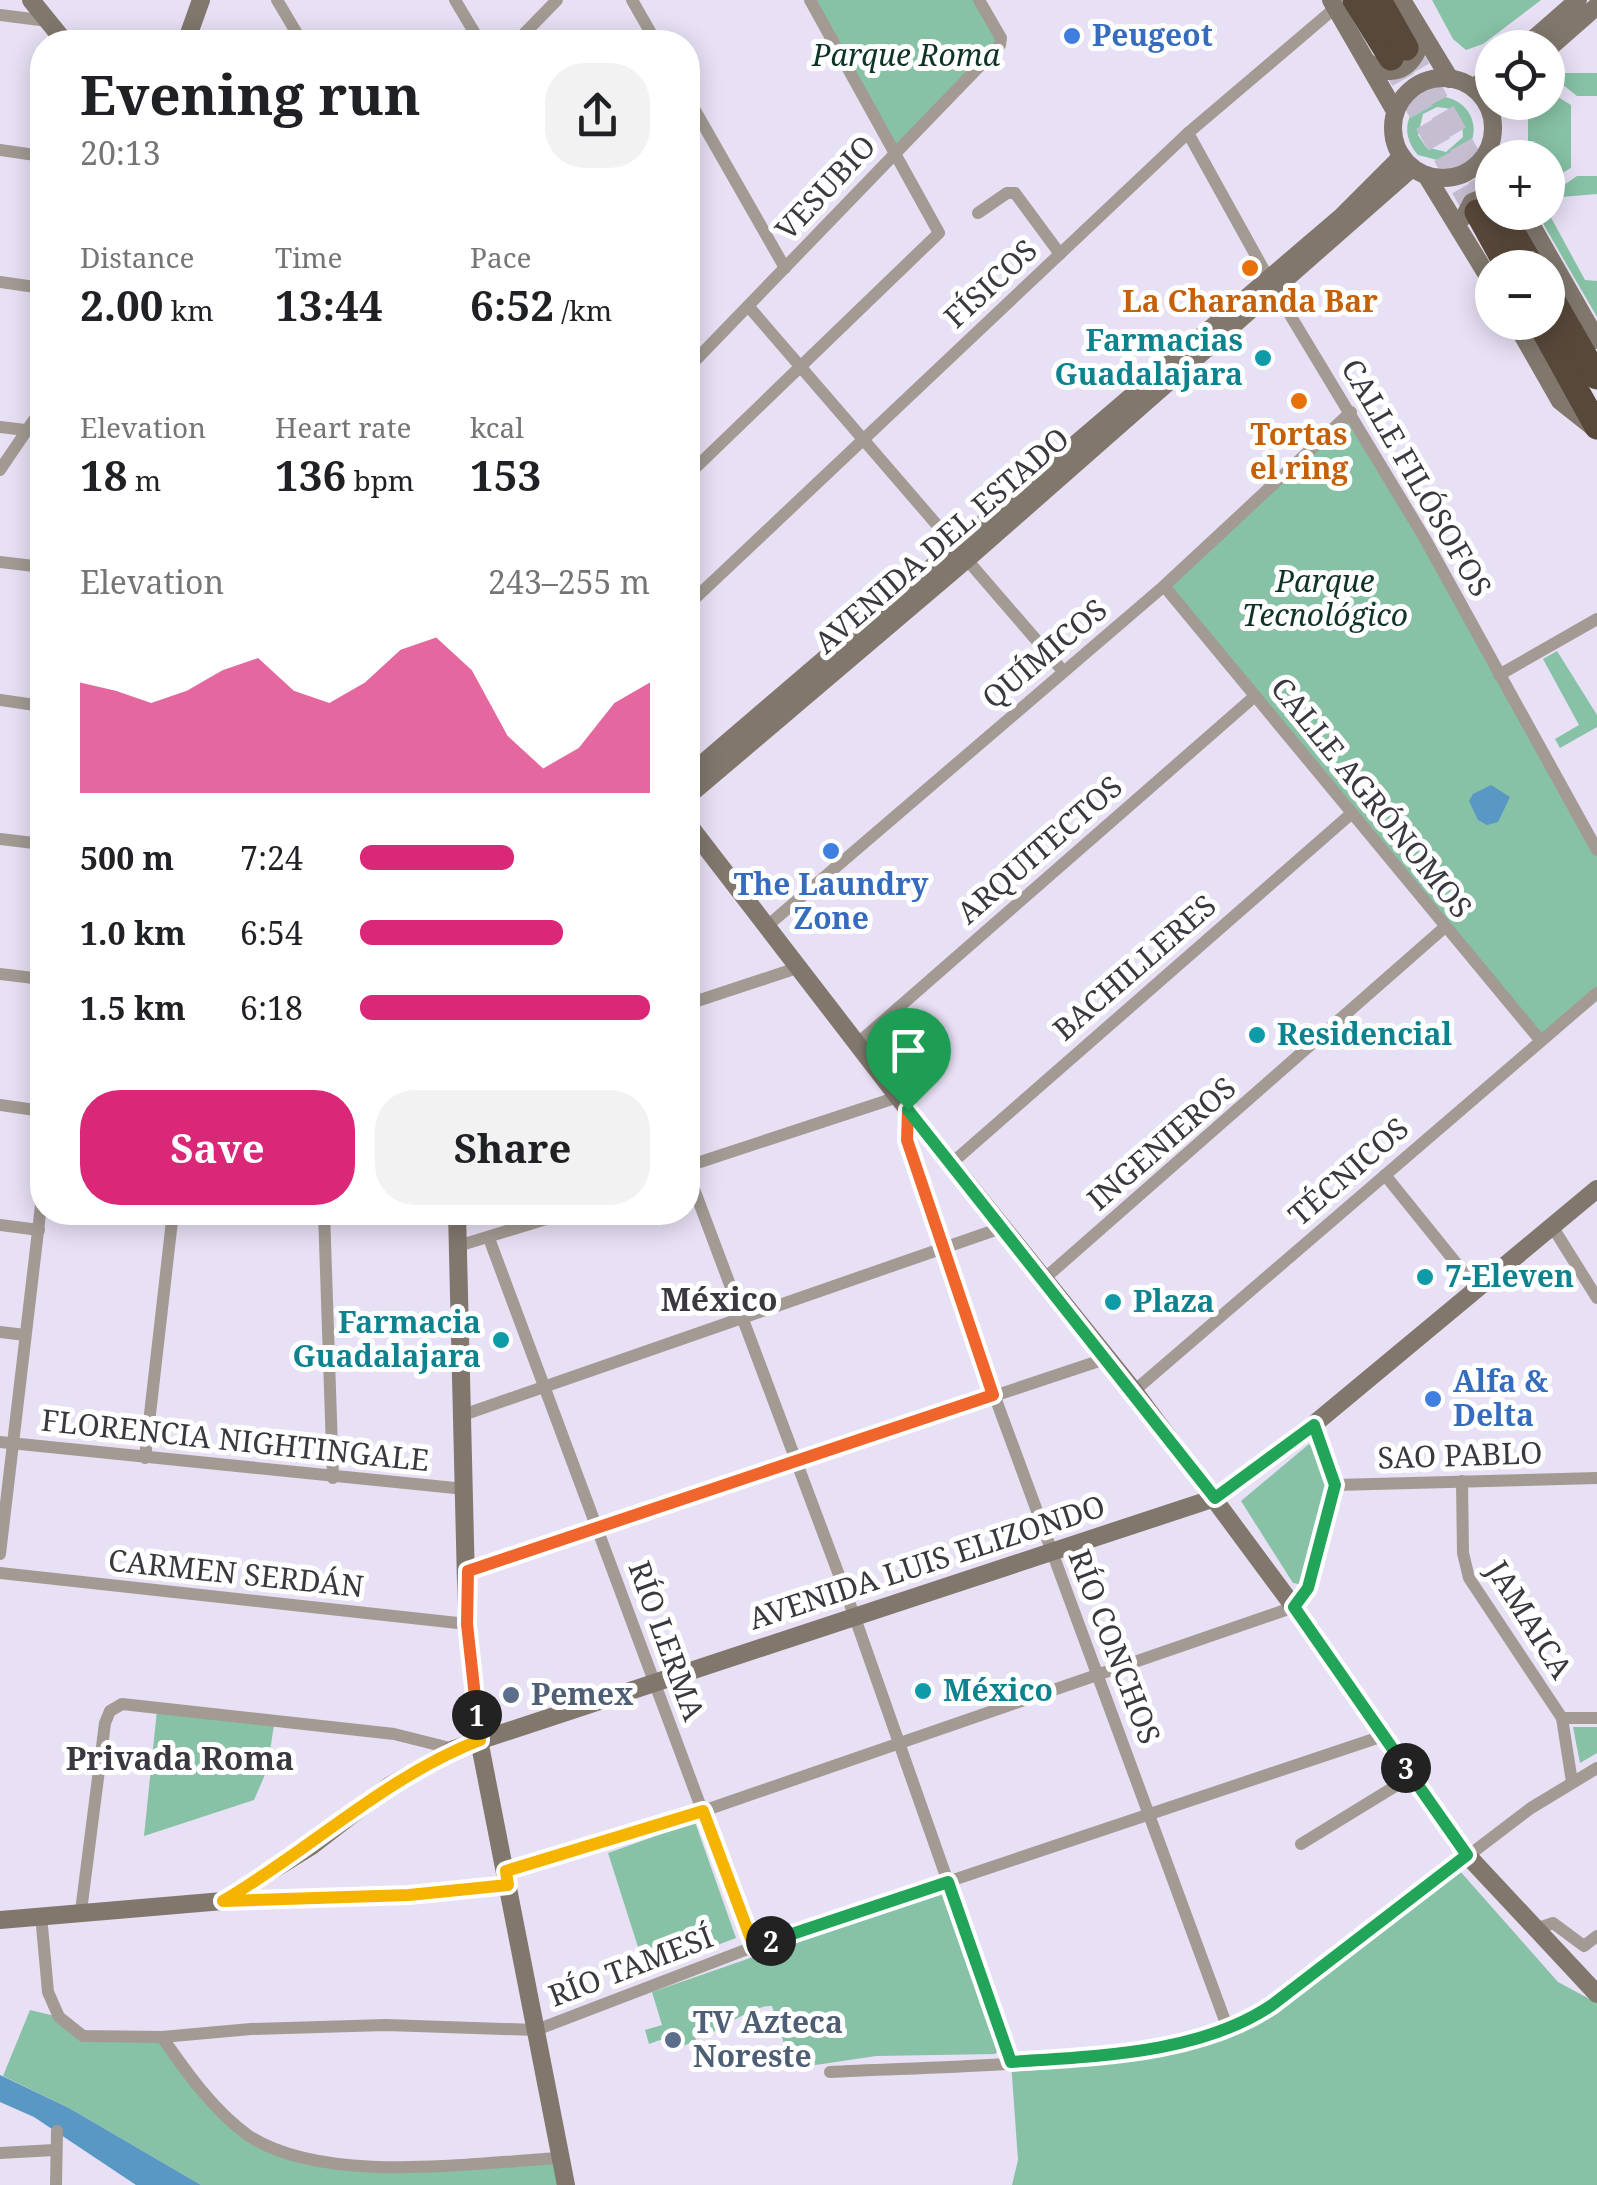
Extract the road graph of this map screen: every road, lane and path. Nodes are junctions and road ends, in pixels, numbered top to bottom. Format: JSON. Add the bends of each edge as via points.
{"nodes":[{"id":1,"x":31,"y":0,"type":"edge"},
{"id":2,"x":201,"y":0,"type":"edge"},
{"id":3,"x":276,"y":0,"type":"edge"},
{"id":4,"x":455,"y":0,"type":"edge"},
{"id":5,"x":557,"y":0,"type":"edge"},
{"id":6,"x":632,"y":0,"type":"edge"},
{"id":7,"x":810,"y":0,"type":"edge"},
{"id":8,"x":980,"y":0,"type":"edge"},
{"id":9,"x":1380,"y":0,"type":"edge"},
{"id":10,"x":1402,"y":0,"type":"edge"},
{"id":11,"x":1578,"y":0,"type":"edge"},
{"id":12,"x":1340,"y":2,"type":"edge"},
{"id":13,"x":1597,"y":6,"type":"edge"},
{"id":14,"x":0,"y":16,"type":"edge"},
{"id":15,"x":48,"y":21,"type":"junction"},
{"id":16,"x":55,"y":30,"type":"edge"},
{"id":17,"x":190,"y":30,"type":"edge"},
{"id":18,"x":295,"y":30,"type":"edge"},
{"id":19,"x":473,"y":30,"type":"edge"},
{"id":20,"x":528,"y":30,"type":"edge"},
{"id":21,"x":649,"y":30,"type":"edge"},
{"id":22,"x":1544,"y":30,"type":"edge"},
{"id":23,"x":1565,"y":33,"type":"edge"},
{"id":24,"x":1396,"y":51,"type":"junction"},
{"id":25,"x":1450,"y":78,"type":"junction"},
{"id":26,"x":1475,"y":86,"type":"edge"},
{"id":27,"x":1472,"y":88,"type":"junction"},
{"id":28,"x":1475,"y":90,"type":"edge"},
{"id":29,"x":1396,"y":111,"type":"junction"},
{"id":30,"x":700,"y":119,"type":"edge"},
{"id":31,"x":1188,"y":133,"type":"junction"},
{"id":32,"x":0,"y":150,"type":"edge"},
{"id":33,"x":894,"y":151,"type":"junction"},
{"id":34,"x":30,"y":154,"type":"edge"},
{"id":35,"x":1475,"y":165,"type":"edge"},
{"id":36,"x":1413,"y":166,"type":"junction"},
{"id":37,"x":1475,"y":206,"type":"edge"},
{"id":38,"x":978,"y":213,"type":"dead end"},
{"id":39,"x":1500,"y":230,"type":"tunnel mouth"},
{"id":40,"x":1534,"y":230,"type":"edge"},
{"id":41,"x":1517,"y":250,"type":"edge"},
{"id":42,"x":1060,"y":254,"type":"junction"},
{"id":43,"x":785,"y":268,"type":"junction"},
{"id":44,"x":0,"y":282,"type":"edge"},
{"id":45,"x":1272,"y":284,"type":"junction"},
{"id":46,"x":30,"y":286,"type":"edge"},
{"id":47,"x":749,"y":307,"type":"junction"},
{"id":48,"x":1565,"y":321,"type":"edge"},
{"id":49,"x":1525,"y":340,"type":"edge"},
{"id":50,"x":1548,"y":340,"type":"edge"},
{"id":51,"x":1597,"y":340,"type":"edge"},
{"id":52,"x":700,"y":356,"type":"edge"},
{"id":53,"x":799,"y":364,"type":"junction"},
{"id":54,"x":1597,"y":377,"type":"edge"},
{"id":55,"x":1350,"y":412,"type":"junction"},
{"id":56,"x":0,"y":427,"type":"edge"},
{"id":57,"x":1597,"y":428,"type":"edge"},
{"id":58,"x":30,"y":430,"type":"edge"},
{"id":59,"x":30,"y":438,"type":"edge"},
{"id":60,"x":863,"y":438,"type":"junction"},
{"id":61,"x":700,"y":463,"type":"edge"},
{"id":62,"x":0,"y":470,"type":"edge"},
{"id":63,"x":961,"y":554,"type":"junction"},
{"id":64,"x":0,"y":562,"type":"edge"},
{"id":65,"x":30,"y":566,"type":"edge"},
{"id":66,"x":1164,"y":586,"type":"junction"},
{"id":67,"x":700,"y":594,"type":"edge"},
{"id":68,"x":1597,"y":619,"type":"edge"},
{"id":69,"x":1063,"y":671,"type":"junction"},
{"id":70,"x":1499,"y":675,"type":"junction"},
{"id":71,"x":1255,"y":696,"type":"junction"},
{"id":72,"x":0,"y":700,"type":"edge"},
{"id":73,"x":30,"y":704,"type":"edge"},
{"id":74,"x":700,"y":766,"type":"edge"},
{"id":75,"x":700,"y":785,"type":"edge"},
{"id":76,"x":1352,"y":812,"type":"junction"},
{"id":77,"x":0,"y":839,"type":"edge"},
{"id":78,"x":30,"y":843,"type":"edge"},
{"id":79,"x":700,"y":845,"type":"edge"},
{"id":80,"x":1597,"y":850,"type":"edge"},
{"id":81,"x":766,"y":927,"type":"junction"},
{"id":82,"x":1445,"y":928,"type":"junction"},
{"id":83,"x":797,"y":968,"type":"junction"},
{"id":84,"x":0,"y":974,"type":"edge"},
{"id":85,"x":30,"y":978,"type":"edge"},
{"id":86,"x":1597,"y":993,"type":"edge"},
{"id":87,"x":700,"y":1000,"type":"edge"},
{"id":88,"x":1540,"y":1040,"type":"junction"},
{"id":89,"x":858,"y":1043,"type":"junction"},
{"id":90,"x":903,"y":1103,"type":"junction"},
{"id":91,"x":0,"y":1105,"type":"edge"},
{"id":92,"x":30,"y":1109,"type":"edge"},
{"id":93,"x":952,"y":1162,"type":"junction"},
{"id":94,"x":700,"y":1166,"type":"edge"},
{"id":95,"x":1385,"y":1175,"type":"junction"},
{"id":96,"x":1597,"y":1189,"type":"edge"},
{"id":97,"x":700,"y":1203,"type":"edge"},
{"id":98,"x":0,"y":1225,"type":"edge"},
{"id":99,"x":39,"y":1225,"type":"edge"},
{"id":100,"x":172,"y":1225,"type":"edge"},
{"id":101,"x":324,"y":1225,"type":"edge"},
{"id":102,"x":457,"y":1225,"type":"edge"},
{"id":103,"x":532,"y":1225,"type":"edge"},
{"id":104,"x":1552,"y":1226,"type":"junction"},
{"id":105,"x":1004,"y":1227,"type":"junction"},
{"id":106,"x":39,"y":1230,"type":"junction"},
{"id":107,"x":490,"y":1240,"type":"junction"},
{"id":108,"x":458,"y":1246,"type":"junction"},
{"id":109,"x":940,"y":1248,"type":"junction"},
{"id":110,"x":1045,"y":1278,"type":"junction"},
{"id":111,"x":1477,"y":1290,"type":"junction"},
{"id":112,"x":1597,"y":1298,"type":"edge"},
{"id":113,"x":740,"y":1315,"type":"junction"},
{"id":114,"x":0,"y":1332,"type":"edge"},
{"id":115,"x":25,"y":1336,"type":"junction"},
{"id":116,"x":1108,"y":1358,"type":"junction"},
{"id":117,"x":542,"y":1386,"type":"junction"},
{"id":118,"x":1134,"y":1390,"type":"junction"},
{"id":119,"x":993,"y":1395,"type":"junction"},
{"id":120,"x":460,"y":1416,"type":"junction"},
{"id":121,"x":1314,"y":1425,"type":"junction"},
{"id":122,"x":6,"y":1443,"type":"edge"},
{"id":123,"x":145,"y":1458,"type":"junction"},
{"id":124,"x":794,"y":1459,"type":"junction"},
{"id":125,"x":333,"y":1478,"type":"junction"},
{"id":126,"x":1597,"y":1478,"type":"edge"},
{"id":127,"x":1462,"y":1480,"type":"junction"},
{"id":128,"x":1335,"y":1485,"type":"junction"},
{"id":129,"x":465,"y":1489,"type":"junction"},
{"id":130,"x":1215,"y":1498,"type":"junction"},
{"id":131,"x":598,"y":1527,"type":"junction"},
{"id":132,"x":0,"y":1550,"type":"edge"},
{"id":133,"x":1050,"y":1552,"type":"junction"},
{"id":134,"x":468,"y":1571,"type":"junction"},
{"id":135,"x":0,"y":1573,"type":"edge"},
{"id":136,"x":1294,"y":1607,"type":"junction"},
{"id":137,"x":854,"y":1616,"type":"junction"},
{"id":138,"x":467,"y":1624,"type":"junction"},
{"id":139,"x":1100,"y":1677,"type":"junction"},
{"id":140,"x":654,"y":1682,"type":"junction"},
{"id":141,"x":1562,"y":1718,"type":"junction"},
{"id":142,"x":1597,"y":1718,"type":"edge"},
{"id":143,"x":1383,"y":1736,"type":"junction"},
{"id":144,"x":480,"y":1740,"type":"junction"},
{"id":145,"x":900,"y":1743,"type":"junction"},
{"id":146,"x":454,"y":1750,"type":"junction"},
{"id":147,"x":1597,"y":1768,"type":"edge"},
{"id":148,"x":1412,"y":1776,"type":"junction"},
{"id":149,"x":1572,"y":1782,"type":"junction"},
{"id":150,"x":703,"y":1811,"type":"junction"},
{"id":151,"x":1150,"y":1813,"type":"junction"},
{"id":152,"x":1300,"y":1844,"type":"dead end"},
{"id":153,"x":1467,"y":1855,"type":"junction"},
{"id":154,"x":507,"y":1878,"type":"junction"},
{"id":155,"x":948,"y":1882,"type":"junction"},
{"id":156,"x":223,"y":1901,"type":"junction"},
{"id":157,"x":82,"y":1911,"type":"junction"},
{"id":158,"x":41,"y":1915,"type":"junction"},
{"id":159,"x":0,"y":1920,"type":"edge"},
{"id":160,"x":1534,"y":1930,"type":"junction"},
{"id":161,"x":1597,"y":1936,"type":"edge"},
{"id":162,"x":754,"y":1947,"type":"junction"},
{"id":163,"x":1597,"y":1994,"type":"edge"},
{"id":164,"x":1228,"y":2029,"type":"junction"},
{"id":165,"x":536,"y":2030,"type":"junction"},
{"id":166,"x":162,"y":2037,"type":"junction"},
{"id":167,"x":1011,"y":2062,"type":"junction"},
{"id":168,"x":830,"y":2072,"type":"dead end"},
{"id":169,"x":57,"y":2130,"type":"dead end"},
{"id":170,"x":54,"y":2150,"type":"junction"},
{"id":171,"x":0,"y":2153,"type":"edge"},
{"id":172,"x":560,"y":2158,"type":"junction"},
{"id":173,"x":56,"y":2185,"type":"edge"},
{"id":174,"x":566,"y":2185,"type":"edge"}],
"edges":[{"from":1,"to":15,"type":"street"},
{"from":2,"to":17,"type":"street"},
{"from":3,"to":18,"type":"street"},
{"from":4,"to":19,"type":"street"},
{"from":5,"to":20,"type":"street"},
{"from":6,"to":21,"type":"street"},
{"from":7,"to":33,"type":"street"},
{"from":8,"to":33,"type":"street","name":"VESUBIO","via":[[1001,42]]},
{"from":9,"to":24,"type":"highway"},
{"from":10,"to":24,"type":"street"},
{"from":11,"to":22,"type":"street"},
{"from":12,"to":24,"type":"highway"},
{"from":12,"to":31,"type":"street","name":"FÍSICOS"},
{"from":13,"to":23,"type":"street"},
{"from":14,"to":15,"type":"street"},
{"from":15,"to":16,"type":"street"},
{"from":24,"to":25,"type":"street"},
{"from":24,"to":29,"type":"street"},
{"from":25,"to":27,"type":"street"},
{"from":25,"to":29,"type":"street","via":[[1414,87]]},
{"from":26,"to":27,"type":"street"},
{"from":27,"to":28,"type":"street"},
{"from":29,"to":36,"type":"street","via":[[1394,136]]},
{"from":30,"to":43,"type":"street"},
{"from":31,"to":42,"type":"street","name":"FÍSICOS"},
{"from":31,"to":45,"type":"street","name":"CALLE FILÓSOFOS"},
{"from":32,"to":34,"type":"street"},
{"from":33,"to":43,"type":"street","name":"VESUBIO"},
{"from":33,"to":53,"type":"street","via":[[938,233]]},
{"from":35,"to":36,"type":"street","via":[[1445,178]]},
{"from":36,"to":37,"type":"street"},
{"from":36,"to":45,"type":"street","name":"AVENIDA DEL ESTADO"},
{"from":38,"to":42,"type":"street","via":[[1015,193]]},
{"from":39,"to":41,"type":"highway"},
{"from":40,"to":51,"type":"street"},
{"from":42,"to":60,"type":"street","name":"FÍSICOS"},
{"from":43,"to":47,"type":"street","name":"VESUBIO"},
{"from":44,"to":46,"type":"street"},
{"from":45,"to":55,"type":"street","name":"CALLE FILÓSOFOS"},
{"from":45,"to":63,"type":"street","name":"AVENIDA DEL ESTADO"},
{"from":47,"to":52,"type":"street","name":"VESUBIO"},
{"from":47,"to":53,"type":"street"},
{"from":48,"to":54,"type":"highway"},
{"from":49,"to":57,"type":"street","via":[[1560,400]]},
{"from":50,"to":57,"type":"highway"},
{"from":53,"to":60,"type":"street"},
{"from":53,"to":61,"type":"street"},
{"from":55,"to":66,"type":"street","name":"QUÍMICOS"},
{"from":55,"to":70,"type":"street","name":"CALLE FILÓSOFOS"},
{"from":56,"to":58,"type":"street"},
{"from":59,"to":62,"type":"street"},
{"from":60,"to":63,"type":"street"},
{"from":60,"to":67,"type":"street","name":"FÍSICOS"},
{"from":63,"to":69,"type":"street"},
{"from":63,"to":74,"type":"street","name":"AVENIDA DEL ESTADO"},
{"from":63,"to":75,"type":"street","name":"AVENIDA DEL ESTADO"},
{"from":64,"to":65,"type":"street"},
{"from":66,"to":69,"type":"street","name":"QUÍMICOS"},
{"from":66,"to":71,"type":"street","name":"CALLE AGRÓNOMOS"},
{"from":68,"to":70,"type":"street"},
{"from":69,"to":81,"type":"street","name":"QUÍMICOS"},
{"from":70,"to":80,"type":"street","name":"CALLE FILÓSOFOS"},
{"from":71,"to":76,"type":"street","name":"CALLE AGRÓNOMOS"},
{"from":71,"to":89,"type":"street","name":"ARQUITECTOS"},
{"from":72,"to":73,"type":"street"},
{"from":76,"to":82,"type":"street","name":"CALLE AGRÓNOMOS"},
{"from":76,"to":93,"type":"street","name":"BACHILLERES"},
{"from":77,"to":78,"type":"street"},
{"from":79,"to":81,"type":"street"},
{"from":81,"to":83,"type":"street"},
{"from":82,"to":88,"type":"street","name":"CALLE AGRÓNOMOS"},
{"from":82,"to":110,"type":"street","name":"INGENIEROS"},
{"from":83,"to":87,"type":"street"},
{"from":83,"to":89,"type":"street"},
{"from":84,"to":85,"type":"street"},
{"from":86,"to":88,"type":"street","name":"TÉCNICOS"},
{"from":88,"to":95,"type":"street","name":"TÉCNICOS"},
{"from":89,"to":90,"type":"street"},
{"from":90,"to":93,"type":"street"},
{"from":90,"to":94,"type":"street"},
{"from":90,"to":109,"type":"street","name":"RÍO CONCHOS","via":[[907,1140]]},
{"from":91,"to":92,"type":"street"},
{"from":93,"to":105,"type":"street"},
{"from":95,"to":111,"type":"street"},
{"from":95,"to":118,"type":"street","name":"TÉCNICOS"},
{"from":96,"to":104,"type":"street","name":"AVENIDA LUIS ELIZONDO"},
{"from":97,"to":113,"type":"street"},
{"from":98,"to":106,"type":"street"},
{"from":99,"to":106,"type":"street"},
{"from":100,"to":123,"type":"street"},
{"from":101,"to":125,"type":"street"},
{"from":102,"to":108,"type":"street"},
{"from":103,"to":107,"type":"street"},
{"from":104,"to":111,"type":"street","name":"AVENIDA LUIS ELIZONDO"},
{"from":104,"to":112,"type":"street"},
{"from":105,"to":109,"type":"street"},
{"from":105,"to":110,"type":"street"},
{"from":106,"to":115,"type":"street"},
{"from":107,"to":108,"type":"street"},
{"from":107,"to":117,"type":"street","name":"RÍO LERMA"},
{"from":108,"to":120,"type":"street"},
{"from":109,"to":113,"type":"street"},
{"from":109,"to":119,"type":"street","name":"RÍO CONCHOS"},
{"from":110,"to":116,"type":"street"},
{"from":111,"to":121,"type":"street","name":"AVENIDA LUIS ELIZONDO"},
{"from":113,"to":117,"type":"street"},
{"from":113,"to":124,"type":"street"},
{"from":114,"to":115,"type":"street"},
{"from":115,"to":122,"type":"street"},
{"from":116,"to":118,"type":"street"},
{"from":116,"to":119,"type":"street"},
{"from":117,"to":120,"type":"street"},
{"from":117,"to":131,"type":"street","name":"RÍO LERMA"},
{"from":118,"to":130,"type":"street"},
{"from":119,"to":124,"type":"street"},
{"from":119,"to":133,"type":"street","name":"RÍO CONCHOS"},
{"from":120,"to":129,"type":"street"},
{"from":121,"to":128,"type":"street"},
{"from":121,"to":130,"type":"street","name":"AVENIDA LUIS ELIZONDO"},
{"from":122,"to":123,"type":"street","name":"FLORENCIA NIGHTINGALE"},
{"from":122,"to":132,"type":"street"},
{"from":123,"to":125,"type":"street","name":"FLORENCIA NIGHTINGALE"},
{"from":124,"to":131,"type":"street"},
{"from":124,"to":137,"type":"street"},
{"from":125,"to":129,"type":"street","name":"FLORENCIA NIGHTINGALE"},
{"from":126,"to":127,"type":"street","name":"SAO PABLO"},
{"from":127,"to":128,"type":"street","name":"SAO PABLO"},
{"from":127,"to":141,"type":"street","name":"JAMAICA","via":[[1469,1578]]},
{"from":128,"to":136,"type":"street","name":"SAO PABLO","via":[[1308,1588]]},
{"from":129,"to":134,"type":"street"},
{"from":130,"to":133,"type":"street","name":"AVENIDA LUIS ELIZONDO"},
{"from":130,"to":136,"type":"street"},
{"from":131,"to":134,"type":"street"},
{"from":131,"to":140,"type":"street","name":"RÍO LERMA"},
{"from":133,"to":137,"type":"street","name":"AVENIDA LUIS ELIZONDO"},
{"from":133,"to":139,"type":"street","name":"RÍO CONCHOS"},
{"from":134,"to":138,"type":"street"},
{"from":135,"to":138,"type":"street","name":"CARMEN SERDÁN"},
{"from":136,"to":139,"type":"street"},
{"from":136,"to":143,"type":"street"},
{"from":137,"to":140,"type":"street","name":"AVENIDA LUIS ELIZONDO"},
{"from":137,"to":145,"type":"street"},
{"from":138,"to":144,"type":"street"},
{"from":139,"to":145,"type":"street"},
{"from":139,"to":151,"type":"street","name":"RÍO CONCHOS"},
{"from":140,"to":144,"type":"street","name":"AVENIDA LUIS ELIZONDO"},
{"from":140,"to":150,"type":"street","name":"RÍO LERMA"},
{"from":141,"to":142,"type":"street"},
{"from":141,"to":149,"type":"street","name":"JAMAICA"},
{"from":143,"to":148,"type":"street"},
{"from":143,"to":151,"type":"street","name":"RÍO TAMESÍ"},
{"from":144,"to":146,"type":"street","name":"AVENIDA LUIS ELIZONDO"},
{"from":144,"to":154,"type":"street"},
{"from":145,"to":150,"type":"street"},
{"from":145,"to":155,"type":"street"},
{"from":146,"to":156,"type":"street","name":"AVENIDA LUIS ELIZONDO","via":[[404,1776]]},
{"from":146,"to":157,"type":"street","via":[[394,1734],[122,1704],[105,1723]]},
{"from":147,"to":149,"type":"street"},
{"from":148,"to":152,"type":"street"},
{"from":148,"to":153,"type":"street"},
{"from":149,"to":153,"type":"street"},
{"from":150,"to":154,"type":"street"},
{"from":150,"to":162,"type":"street","name":"RÍO LERMA"},
{"from":151,"to":155,"type":"street","name":"RÍO TAMESÍ"},
{"from":151,"to":164,"type":"street","name":"RÍO CONCHOS"},
{"from":153,"to":160,"type":"street"},
{"from":153,"to":164,"type":"street","via":[[1272,2005]]},
{"from":154,"to":156,"type":"street","via":[[409,1895]]},
{"from":154,"to":165,"type":"street"},
{"from":155,"to":162,"type":"street","name":"RÍO TAMESÍ"},
{"from":155,"to":167,"type":"street"},
{"from":156,"to":157,"type":"street"},
{"from":157,"to":158,"type":"street"},
{"from":158,"to":159,"type":"street"},
{"from":158,"to":166,"type":"street","name":"RÍO TAMESÍ","via":[[48,1992],[70,2029],[83,2036]]},
{"from":160,"to":161,"type":"street","via":[[1553,1923],[1584,1946]]},
{"from":160,"to":163,"type":"street"},
{"from":162,"to":165,"type":"street","name":"RÍO TAMESÍ"},
{"from":164,"to":167,"type":"street","via":[[1141,2048]]},
{"from":165,"to":166,"type":"street","name":"RÍO TAMESÍ","via":[[348,2026]]},
{"from":165,"to":172,"type":"street"},
{"from":166,"to":172,"type":"street","via":[[224,2116],[293,2158],[356,2168]]},
{"from":167,"to":168,"type":"street"},
{"from":169,"to":170,"type":"street"},
{"from":170,"to":171,"type":"street"},
{"from":170,"to":173,"type":"street"},
{"from":172,"to":174,"type":"street"}]}
